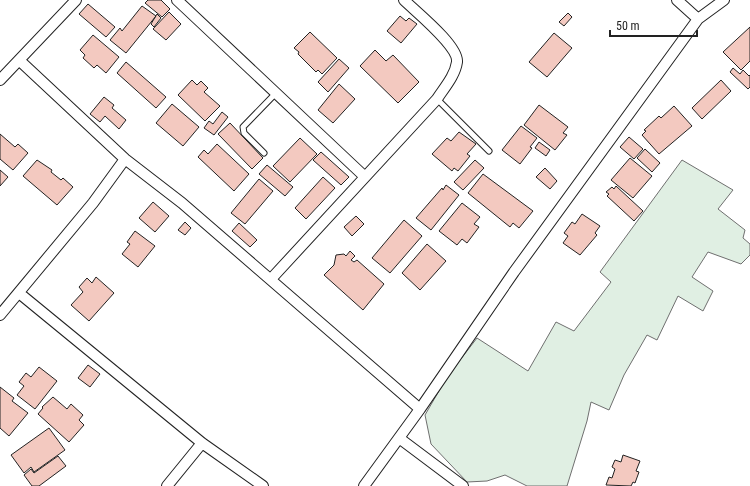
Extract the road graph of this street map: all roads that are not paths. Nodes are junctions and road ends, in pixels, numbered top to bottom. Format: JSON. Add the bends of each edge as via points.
{"nodes":[{"id":1,"x":76,"y":0,"type":"edge"},
{"id":2,"x":177,"y":0,"type":"edge"},
{"id":3,"x":404,"y":0,"type":"edge"},
{"id":4,"x":678,"y":0,"type":"edge"},
{"id":5,"x":724,"y":0,"type":"edge"},
{"id":6,"x":698,"y":19,"type":"junction"},
{"id":7,"x":19,"y":60,"type":"junction"},
{"id":8,"x":0,"y":80,"type":"edge"},
{"id":9,"x":276,"y":93,"type":"junction"},
{"id":10,"x":437,"y":99,"type":"junction"},
{"id":11,"x":489,"y":151,"type":"dead end"},
{"id":12,"x":264,"y":152,"type":"dead end"},
{"id":13,"x":124,"y":159,"type":"junction"},
{"id":14,"x":364,"y":176,"type":"junction"},
{"id":15,"x":271,"y":279,"type":"junction"},
{"id":16,"x":19,"y":293,"type":"junction"},
{"id":17,"x":0,"y":315,"type":"edge"},
{"id":18,"x":420,"y":410,"type":"junction"},
{"id":19,"x":399,"y":438,"type":"junction"},
{"id":20,"x":202,"y":443,"type":"junction"},
{"id":21,"x":168,"y":486,"type":"edge"},
{"id":22,"x":263,"y":486,"type":"edge"},
{"id":23,"x":364,"y":486,"type":"edge"},
{"id":24,"x":463,"y":486,"type":"edge"}],
"edges":[{"from":1,"to":7,"type":"street"},
{"from":2,"to":9,"type":"street"},
{"from":3,"to":10,"type":"street","via":[[450,44],[458,60],[455,72]]},
{"from":4,"to":6,"type":"street"},
{"from":5,"to":6,"type":"street"},
{"from":6,"to":18,"type":"street","via":[[514,272]]},
{"from":7,"to":8,"type":"street"},
{"from":7,"to":13,"type":"street"},
{"from":9,"to":12,"type":"lane","via":[[243,127],[244,133]]},
{"from":9,"to":14,"type":"street"},
{"from":10,"to":11,"type":"lane"},
{"from":10,"to":14,"type":"street"},
{"from":13,"to":15,"type":"street","via":[[182,203]]},
{"from":13,"to":16,"type":"street","via":[[93,203]]},
{"from":14,"to":15,"type":"street"},
{"from":15,"to":18,"type":"street"},
{"from":16,"to":17,"type":"street"},
{"from":16,"to":20,"type":"street"},
{"from":18,"to":19,"type":"street"},
{"from":19,"to":23,"type":"street"},
{"from":19,"to":24,"type":"street"},
{"from":20,"to":21,"type":"street"},
{"from":20,"to":22,"type":"street"}]}
